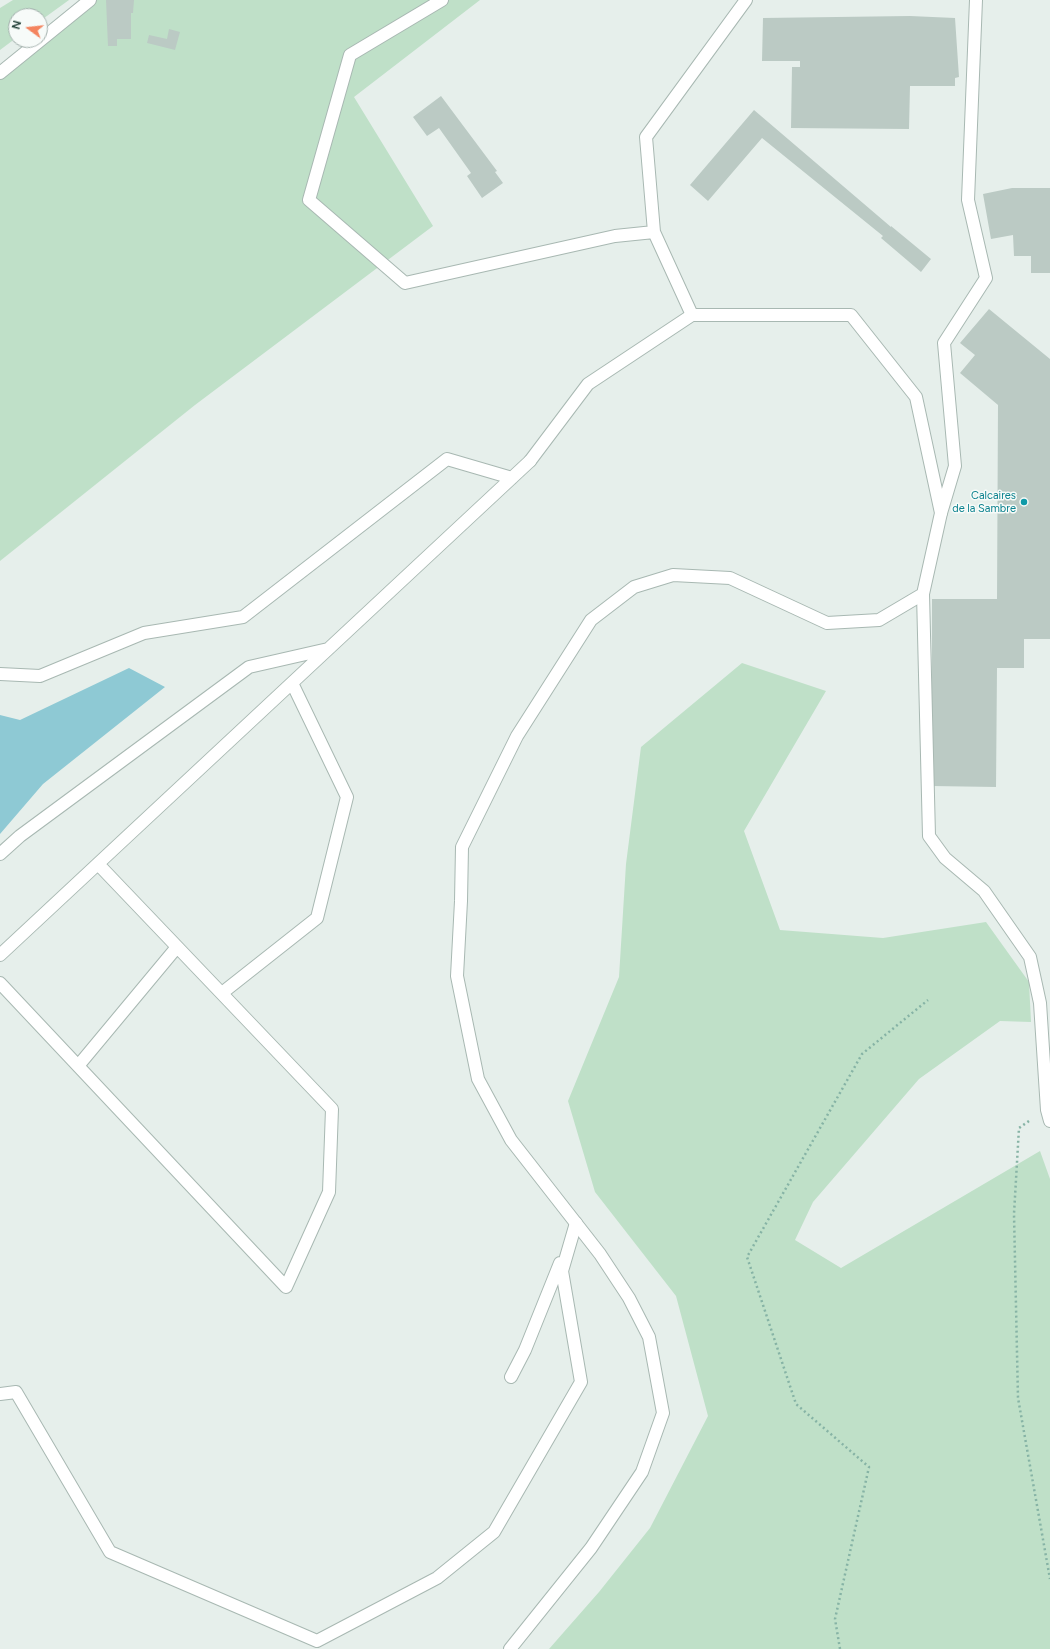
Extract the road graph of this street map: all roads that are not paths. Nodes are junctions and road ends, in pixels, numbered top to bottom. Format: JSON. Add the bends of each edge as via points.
{"nodes":[{"id":1,"x":90,"y":0,"type":"edge"},
{"id":2,"x":442,"y":0,"type":"edge"},
{"id":3,"x":746,"y":0,"type":"edge"},
{"id":4,"x":976,"y":0,"type":"edge"},
{"id":5,"x":0,"y":73,"type":"edge"},
{"id":6,"x":654,"y":232,"type":"junction"},
{"id":7,"x":692,"y":315,"type":"junction"},
{"id":8,"x":512,"y":478,"type":"junction"},
{"id":9,"x":941,"y":514,"type":"junction"},
{"id":10,"x":923,"y":594,"type":"junction"},
{"id":11,"x":329,"y":649,"type":"junction"},
{"id":12,"x":0,"y":674,"type":"edge"},
{"id":13,"x":292,"y":683,"type":"junction"},
{"id":14,"x":0,"y":854,"type":"edge"},
{"id":15,"x":98,"y":864,"type":"junction"},
{"id":16,"x":177,"y":947,"type":"junction"},
{"id":17,"x":0,"y":956,"type":"edge"},
{"id":18,"x":0,"y":983,"type":"edge"},
{"id":19,"x":222,"y":994,"type":"junction"},
{"id":20,"x":78,"y":1066,"type":"junction"},
{"id":21,"x":1048,"y":1116,"type":"edge"},
{"id":22,"x":576,"y":1223,"type":"junction"},
{"id":23,"x":512,"y":1376,"type":"dead end"},
{"id":24,"x":0,"y":1394,"type":"edge"},
{"id":25,"x":510,"y":1649,"type":"edge"}],
"edges":[{"from":1,"to":5,"type":"street"},
{"from":2,"to":6,"type":"street","via":[[350,55],[309,200],[405,283],[614,236]]},
{"from":3,"to":6,"type":"street","via":[[646,137]]},
{"from":4,"to":9,"type":"street","via":[[968,200],[986,278],[944,343],[955,466]]},
{"from":6,"to":7,"type":"street"},
{"from":7,"to":8,"type":"street","via":[[588,384],[530,461]]},
{"from":7,"to":9,"type":"street","via":[[851,315],[916,397]]},
{"from":8,"to":11,"type":"street"},
{"from":8,"to":12,"type":"street","via":[[447,459],[243,617],[144,633],[40,676]]},
{"from":9,"to":10,"type":"street"},
{"from":10,"to":21,"type":"street","via":[[929,836],[945,858],[984,891],[1030,957],[1040,1003]]},
{"from":10,"to":22,"type":"street","via":[[879,620],[827,623],[730,578],[673,575],[634,587],[592,620],[517,736],[462,847],[457,976],[478,1079],[511,1140]]},
{"from":11,"to":13,"type":"street"},
{"from":11,"to":14,"type":"street","via":[[249,667],[20,836]]},
{"from":13,"to":15,"type":"street"},
{"from":13,"to":19,"type":"street","via":[[347,797],[316,918]]},
{"from":15,"to":16,"type":"street"},
{"from":15,"to":17,"type":"street"},
{"from":16,"to":19,"type":"street"},
{"from":16,"to":20,"type":"street"},
{"from":18,"to":20,"type":"street"},
{"from":19,"to":20,"type":"street","via":[[332,1109],[329,1192],[286,1287]]},
{"from":22,"to":23,"type":"street"},
{"from":22,"to":24,"type":"street","via":[[562,1272],[581,1382],[494,1532],[438,1578],[317,1641],[110,1552],[16,1392]]},
{"from":22,"to":25,"type":"street","via":[[629,1298],[648,1337],[663,1413],[642,1472],[592,1548]]}]}
